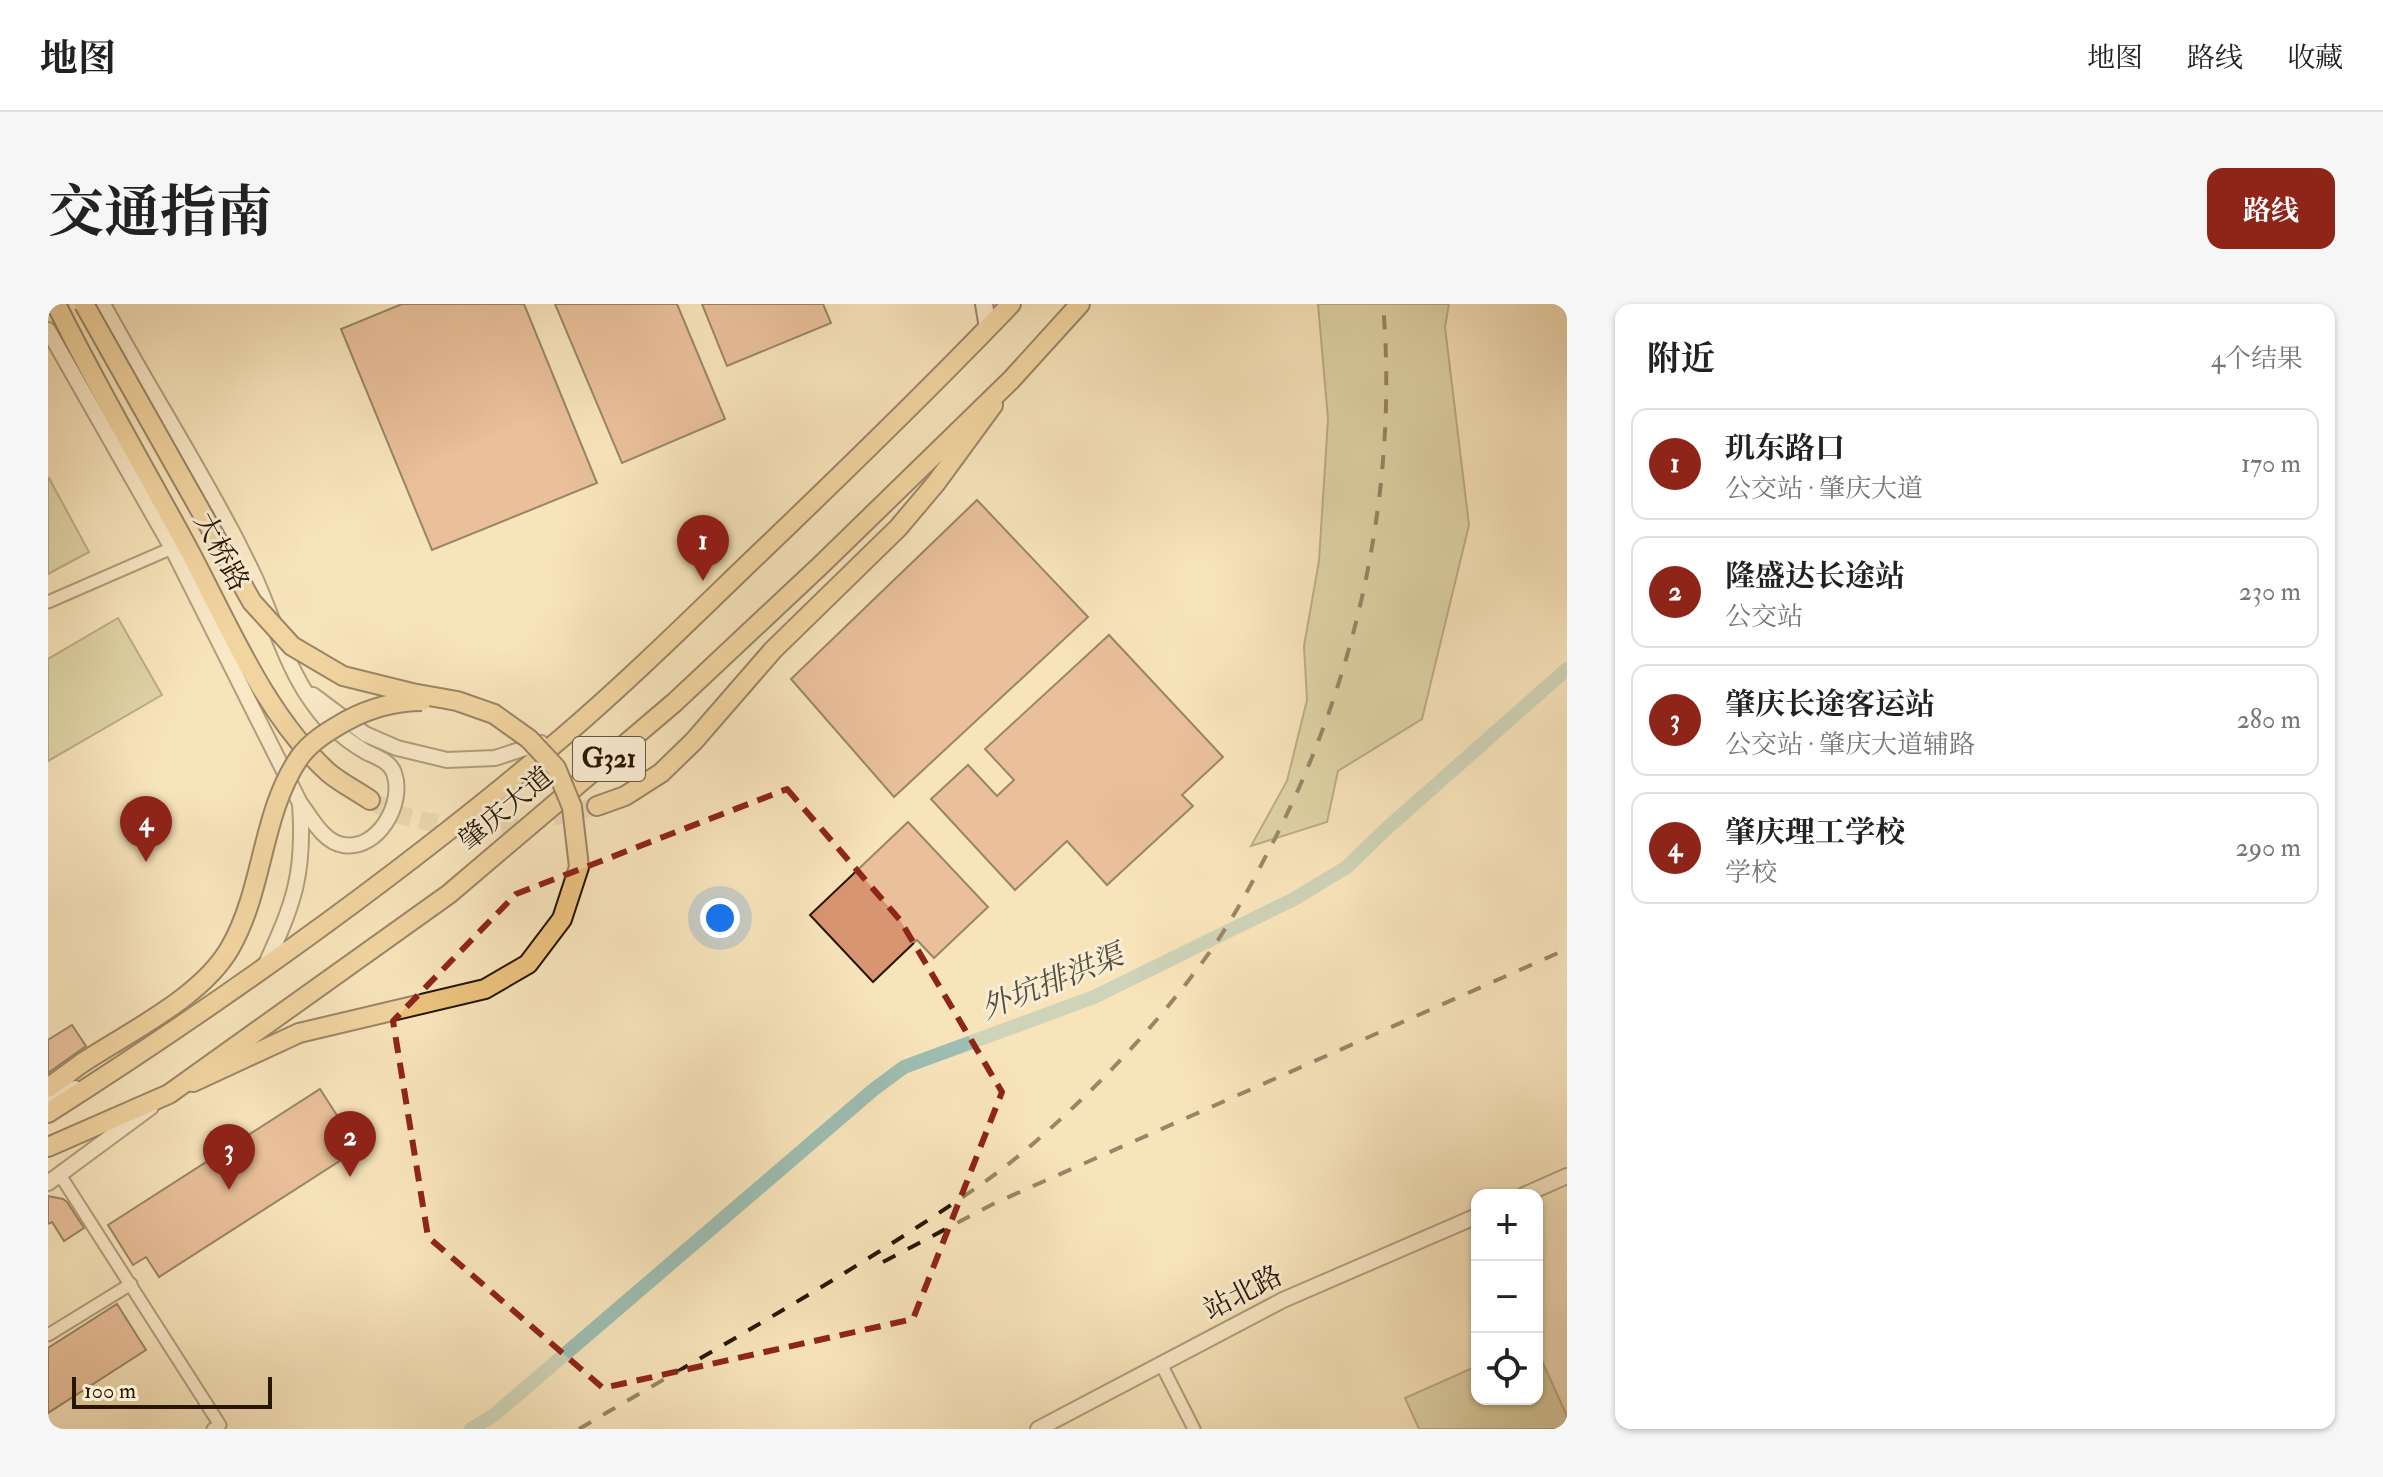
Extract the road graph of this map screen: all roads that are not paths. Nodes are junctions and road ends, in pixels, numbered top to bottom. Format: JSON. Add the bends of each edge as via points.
{"nodes":[{"id":1,"x":56,"y":304,"type":"edge"},
{"id":2,"x":84,"y":304,"type":"edge"},
{"id":3,"x":984,"y":304,"type":"edge"},
{"id":4,"x":1011,"y":304,"type":"edge"},
{"id":5,"x":1080,"y":304,"type":"edge"},
{"id":6,"x":108,"y":308,"type":"edge"},
{"id":7,"x":988,"y":328,"type":"junction"},
{"id":8,"x":48,"y":330,"type":"edge"},
{"id":9,"x":1011,"y":380,"type":"junction"},
{"id":10,"x":172,"y":548,"type":"junction"},
{"id":11,"x":48,"y":602,"type":"edge"},
{"id":12,"x":303,"y":688,"type":"junction"},
{"id":13,"x":457,"y":701,"type":"junction"},
{"id":14,"x":564,"y":736,"type":"junction"},
{"id":15,"x":370,"y":800,"type":"tunnel mouth"},
{"id":16,"x":300,"y":803,"type":"junction"},
{"id":17,"x":597,"y":806,"type":"tunnel mouth"},
{"id":18,"x":265,"y":966,"type":"junction"},
{"id":19,"x":116,"y":1070,"type":"junction"},
{"id":20,"x":48,"y":1088,"type":"edge"},
{"id":21,"x":169,"y":1094,"type":"junction"},
{"id":22,"x":48,"y":1100,"type":"edge"},
{"id":23,"x":48,"y":1113,"type":"edge"},
{"id":24,"x":48,"y":1147,"type":"edge"},
{"id":25,"x":1567,"y":1176,"type":"edge"},
{"id":26,"x":54,"y":1179,"type":"edge"},
{"id":27,"x":1538,"y":1189,"type":"edge"},
{"id":28,"x":1471,"y":1219,"type":"edge"},
{"id":29,"x":131,"y":1284,"type":"junction"},
{"id":30,"x":48,"y":1335,"type":"edge"},
{"id":31,"x":1161,"y":1364,"type":"junction"},
{"id":32,"x":213,"y":1429,"type":"edge"},
{"id":33,"x":1038,"y":1429,"type":"edge"},
{"id":34,"x":1194,"y":1429,"type":"edge"}],
"edges":[{"from":1,"to":15,"type":"main road","name":"大桥路","via":[[268,698],[302,745],[331,774]]},
{"from":2,"to":13,"type":"main road","bridge":true,"via":[[252,602],[292,646],[343,676]]},
{"from":3,"to":7,"type":"main road"},
{"from":4,"to":7,"type":"main road","name":"肇庆大道","number":"G321"},
{"from":5,"to":9,"type":"main road","name":"肇庆大道","number":"G321"},
{"from":6,"to":12,"type":"street","via":[[234,536]]},
{"from":7,"to":14,"type":"main road","name":"肇庆大道","number":"G321","via":[[826,490]]},
{"from":8,"to":10,"type":"street"},
{"from":9,"to":17,"type":"main road","via":[[898,528],[773,650],[694,741],[661,773]]},
{"from":9,"to":21,"type":"main road","name":"肇庆大道","number":"G321","via":[[675,702],[545,814],[449,894]]},
{"from":10,"to":11,"type":"street"},
{"from":10,"to":16,"type":"street"},
{"from":12,"to":14,"type":"street","via":[[365,734],[447,760],[495,758]]},
{"from":12,"to":16,"type":"street","via":[[340,737],[393,769],[398,790],[376,834],[342,845],[324,835]]},
{"from":13,"to":20,"type":"main road","bridge":true,"via":[[410,701],[369,709],[324,733],[290,773],[252,897],[230,948],[204,981]]},
{"from":13,"to":21,"type":"main road","bridge":true,"via":[[494,714],[529,739],[556,768],[572,807],[579,867],[562,919],[528,964],[485,989],[299,1033]]},
{"from":14,"to":18,"type":"main road","name":"肇庆大道","number":"G321","via":[[414,858]]},
{"from":16,"to":18,"type":"street","via":[[295,894]]},
{"from":18,"to":19,"type":"main road","name":"肇庆大道","number":"G321"},
{"from":19,"to":22,"type":"street"},
{"from":19,"to":23,"type":"main road","name":"肇庆大道","number":"G321"},
{"from":21,"to":24,"type":"main road","name":"肇庆大道","number":"G321"},
{"from":21,"to":26,"type":"street"},
{"from":25,"to":27,"type":"street"},
{"from":26,"to":29,"type":"street"},
{"from":28,"to":31,"type":"street","name":"站北路","via":[[1283,1300]]},
{"from":29,"to":30,"type":"street"},
{"from":29,"to":32,"type":"street","via":[[220,1425]]},
{"from":31,"to":33,"type":"street","name":"站北路"},
{"from":31,"to":34,"type":"street"}]}
